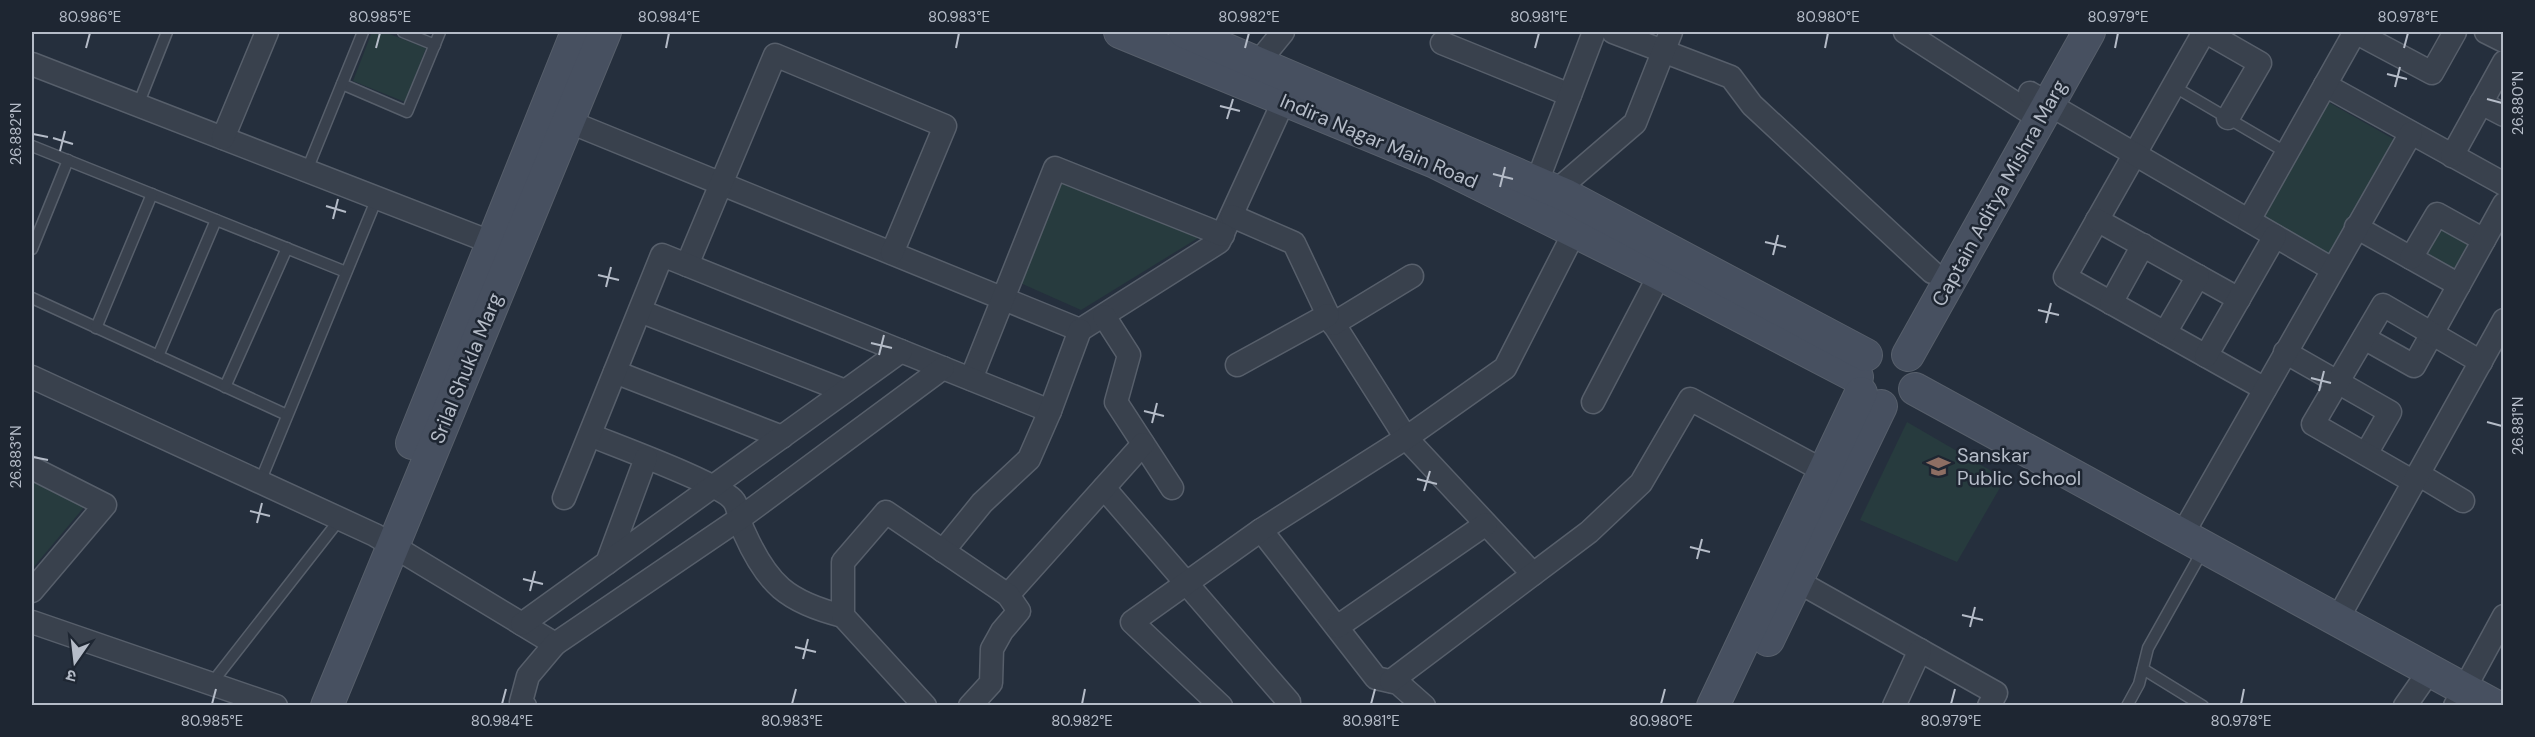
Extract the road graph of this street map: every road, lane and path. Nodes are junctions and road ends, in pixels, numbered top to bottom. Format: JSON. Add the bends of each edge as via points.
{"nodes":[{"id":1,"x":167,"y":32,"type":"edge"},
{"id":2,"x":267,"y":32,"type":"edge"},
{"id":3,"x":363,"y":32,"type":"edge"},
{"id":4,"x":403,"y":32,"type":"edge"},
{"id":5,"x":440,"y":32,"type":"edge"},
{"id":6,"x":577,"y":32,"type":"edge"},
{"id":7,"x":605,"y":32,"type":"edge"},
{"id":8,"x":1120,"y":32,"type":"edge"},
{"id":9,"x":1185,"y":32,"type":"edge"},
{"id":10,"x":1283,"y":32,"type":"edge"},
{"id":11,"x":1594,"y":32,"type":"edge"},
{"id":12,"x":1613,"y":32,"type":"edge"},
{"id":13,"x":2064,"y":32,"type":"edge"},
{"id":14,"x":2089,"y":32,"type":"edge"},
{"id":15,"x":2205,"y":32,"type":"edge"},
{"id":16,"x":2355,"y":32,"type":"edge"},
{"id":17,"x":2454,"y":32,"type":"edge"},
{"id":18,"x":2486,"y":32,"type":"edge"},
{"id":19,"x":1911,"y":33,"type":"edge"},
{"id":20,"x":1668,"y":41,"type":"edge"},
{"id":21,"x":2504,"y":41,"type":"edge"},
{"id":22,"x":1442,"y":43,"type":"dead end"},
{"id":23,"x":435,"y":45,"type":"junction"},
{"id":24,"x":2504,"y":62,"type":"edge"},
{"id":25,"x":32,"y":64,"type":"edge"},
{"id":26,"x":1250,"y":72,"type":"junction"},
{"id":27,"x":342,"y":84,"type":"junction"},
{"id":28,"x":2325,"y":85,"type":"junction"},
{"id":29,"x":2173,"y":86,"type":"junction"},
{"id":30,"x":1289,"y":88,"type":"junction"},
{"id":31,"x":1570,"y":95,"type":"junction"},
{"id":32,"x":2481,"y":103,"type":"junction"},
{"id":33,"x":138,"y":105,"type":"junction"},
{"id":34,"x":2035,"y":106,"type":"junction"},
{"id":35,"x":2504,"y":115,"type":"edge"},
{"id":36,"x":556,"y":117,"type":"junction"},
{"id":37,"x":2228,"y":118,"type":"junction"},
{"id":38,"x":2411,"y":133,"type":"junction"},
{"id":39,"x":223,"y":138,"type":"junction"},
{"id":40,"x":32,"y":146,"type":"edge"},
{"id":41,"x":2287,"y":153,"type":"junction"},
{"id":42,"x":2135,"y":154,"type":"junction"},
{"id":43,"x":2452,"y":156,"type":"junction"},
{"id":44,"x":68,"y":160,"type":"junction"},
{"id":45,"x":307,"y":170,"type":"junction"},
{"id":46,"x":721,"y":184,"type":"junction"},
{"id":47,"x":2504,"y":184,"type":"edge"},
{"id":48,"x":152,"y":194,"type":"junction"},
{"id":49,"x":1540,"y":194,"type":"junction"},
{"id":50,"x":377,"y":198,"type":"junction"},
{"id":51,"x":2504,"y":204,"type":"edge"},
{"id":52,"x":216,"y":220,"type":"junction"},
{"id":53,"x":2097,"y":220,"type":"junction"},
{"id":54,"x":2249,"y":220,"type":"junction"},
{"id":55,"x":1227,"y":225,"type":"junction"},
{"id":56,"x":2356,"y":227,"type":"junction"},
{"id":57,"x":1575,"y":231,"type":"junction"},
{"id":58,"x":2276,"y":236,"type":"junction"},
{"id":59,"x":2484,"y":240,"type":"junction"},
{"id":60,"x":2143,"y":245,"type":"junction"},
{"id":61,"x":503,"y":247,"type":"junction"},
{"id":62,"x":286,"y":248,"type":"junction"},
{"id":63,"x":32,"y":249,"type":"edge"},
{"id":64,"x":892,"y":253,"type":"junction"},
{"id":65,"x":2411,"y":258,"type":"junction"},
{"id":66,"x":687,"y":265,"type":"junction"},
{"id":67,"x":2332,"y":269,"type":"junction"},
{"id":68,"x":346,"y":272,"type":"junction"},
{"id":69,"x":1932,"y":272,"type":"junction"},
{"id":70,"x":1660,"y":274,"type":"junction"},
{"id":71,"x":1412,"y":276,"type":"dead end"},
{"id":72,"x":2198,"y":276,"type":"junction"},
{"id":73,"x":2459,"y":285,"type":"junction"},
{"id":74,"x":32,"y":298,"type":"edge"},
{"id":75,"x":1003,"y":299,"type":"junction"},
{"id":76,"x":2239,"y":299,"type":"junction"},
{"id":77,"x":2111,"y":303,"type":"junction"},
{"id":78,"x":640,"y":311,"type":"junction"},
{"id":79,"x":1104,"y":316,"type":"junction"},
{"id":80,"x":1331,"y":320,"type":"junction"},
{"id":81,"x":2504,"y":320,"type":"edge"},
{"id":82,"x":96,"y":328,"type":"junction"},
{"id":83,"x":1080,"y":330,"type":"junction"},
{"id":84,"x":2165,"y":333,"type":"junction"},
{"id":85,"x":2432,"y":333,"type":"junction"},
{"id":86,"x":2364,"y":338,"type":"junction"},
{"id":87,"x":901,"y":351,"type":"junction"},
{"id":88,"x":2285,"y":352,"type":"junction"},
{"id":89,"x":158,"y":356,"type":"junction"},
{"id":90,"x":2206,"y":356,"type":"junction"},
{"id":91,"x":2481,"y":362,"type":"junction"},
{"id":92,"x":1237,"y":365,"type":"dead end"},
{"id":93,"x":944,"y":368,"type":"junction"},
{"id":94,"x":615,"y":372,"type":"junction"},
{"id":95,"x":1877,"y":372,"type":"junction"},
{"id":96,"x":32,"y":377,"type":"edge"},
{"id":97,"x":971,"y":379,"type":"junction"},
{"id":98,"x":2338,"y":382,"type":"junction"},
{"id":99,"x":225,"y":387,"type":"junction"},
{"id":100,"x":2265,"y":389,"type":"junction"},
{"id":101,"x":845,"y":391,"type":"junction"},
{"id":102,"x":1593,"y":402,"type":"dead end"},
{"id":103,"x":1050,"y":411,"type":"junction"},
{"id":104,"x":287,"y":415,"type":"junction"},
{"id":105,"x":590,"y":435,"type":"junction"},
{"id":106,"x":782,"y":437,"type":"junction"},
{"id":107,"x":1406,"y":438,"type":"junction"},
{"id":108,"x":1143,"y":444,"type":"junction"},
{"id":109,"x":2366,"y":454,"type":"junction"},
{"id":110,"x":646,"y":458,"type":"junction"},
{"id":111,"x":32,"y":468,"type":"edge"},
{"id":112,"x":1824,"y":471,"type":"junction"},
{"id":113,"x":2416,"y":478,"type":"junction"},
{"id":114,"x":260,"y":482,"type":"junction"},
{"id":115,"x":714,"y":486,"type":"junction"},
{"id":116,"x":1104,"y":488,"type":"junction"},
{"id":117,"x":1172,"y":488,"type":"dead end"},
{"id":118,"x":564,"y":498,"type":"dead end"},
{"id":119,"x":2463,"y":501,"type":"dead end"},
{"id":120,"x":340,"y":519,"type":"junction"},
{"id":121,"x":739,"y":519,"type":"junction"},
{"id":122,"x":1486,"y":524,"type":"junction"},
{"id":123,"x":1261,"y":530,"type":"junction"},
{"id":124,"x":384,"y":541,"type":"junction"},
{"id":125,"x":2193,"y":541,"type":"junction"},
{"id":126,"x":943,"y":551,"type":"junction"},
{"id":127,"x":607,"y":563,"type":"junction"},
{"id":128,"x":1533,"y":574,"type":"junction"},
{"id":129,"x":1797,"y":581,"type":"junction"},
{"id":130,"x":1186,"y":583,"type":"junction"},
{"id":131,"x":32,"y":591,"type":"edge"},
{"id":132,"x":1008,"y":595,"type":"junction"},
{"id":133,"x":843,"y":616,"type":"junction"},
{"id":134,"x":2504,"y":616,"type":"edge"},
{"id":135,"x":2337,"y":620,"type":"junction"},
{"id":136,"x":32,"y":622,"type":"edge"},
{"id":137,"x":522,"y":624,"type":"junction"},
{"id":138,"x":1337,"y":627,"type":"junction"},
{"id":139,"x":555,"y":644,"type":"junction"},
{"id":140,"x":1920,"y":650,"type":"junction"},
{"id":141,"x":2143,"y":669,"type":"junction"},
{"id":142,"x":2430,"y":670,"type":"junction"},
{"id":143,"x":1391,"y":681,"type":"junction"},
{"id":144,"x":211,"y":684,"type":"junction"},
{"id":145,"x":2459,"y":697,"type":"edge"},
{"id":146,"x":1288,"y":702,"type":"dead end"},
{"id":147,"x":276,"y":705,"type":"edge"},
{"id":148,"x":305,"y":705,"type":"edge"},
{"id":149,"x":327,"y":705,"type":"edge"},
{"id":150,"x":525,"y":705,"type":"edge"},
{"id":151,"x":925,"y":705,"type":"edge"},
{"id":152,"x":970,"y":705,"type":"edge"},
{"id":153,"x":1221,"y":705,"type":"edge"},
{"id":154,"x":1424,"y":705,"type":"edge"},
{"id":155,"x":1713,"y":705,"type":"edge"},
{"id":156,"x":1737,"y":705,"type":"edge"},
{"id":157,"x":1894,"y":705,"type":"edge"},
{"id":158,"x":1989,"y":705,"type":"edge"},
{"id":159,"x":2127,"y":705,"type":"edge"},
{"id":160,"x":2203,"y":705,"type":"edge"},
{"id":161,"x":2405,"y":705,"type":"edge"},
{"id":162,"x":2495,"y":705,"type":"edge"}],
"edges":[{"from":1,"to":33,"type":"lane"},
{"from":2,"to":39,"type":"street"},
{"from":3,"to":27,"type":"lane"},
{"from":4,"to":23,"type":"lane"},
{"from":5,"to":23,"type":"lane"},
{"from":6,"to":36,"type":"street","name":"Srilal Shukla Marg"},
{"from":7,"to":36,"type":"street","name":"Srilal Shukla Marg"},
{"from":8,"to":26,"type":"street","name":"Indira Nagar Main Road"},
{"from":9,"to":26,"type":"street","name":"Indira Nagar Main Road"},
{"from":10,"to":26,"type":"street"},
{"from":11,"to":31,"type":"street"},
{"from":12,"to":20,"type":"street"},
{"from":13,"to":34,"type":"street","name":"Captain Aditya Mishra Marg"},
{"from":14,"to":34,"type":"street","name":"Captain Aditya Mishra Marg"},
{"from":15,"to":29,"type":"street"},
{"from":15,"to":37,"type":"street","via":[[2260,63]]},
{"from":16,"to":17,"type":"street","via":[[2432,73]]},
{"from":16,"to":28,"type":"street"},
{"from":18,"to":21,"type":"street"},
{"from":19,"to":34,"type":"street"},
{"from":20,"to":49,"type":"street","via":[[1635,123]]},
{"from":20,"to":69,"type":"street","via":[[1731,77],[1752,105]]},
{"from":22,"to":31,"type":"street"},
{"from":23,"to":27,"type":"lane","via":[[407,112]]},
{"from":24,"to":32,"type":"street"},
{"from":25,"to":33,"type":"street"},
{"from":26,"to":30,"type":"street","name":"Indira Nagar Main Road"},
{"from":27,"to":45,"type":"lane"},
{"from":28,"to":38,"type":"street"},
{"from":28,"to":41,"type":"street"},
{"from":29,"to":37,"type":"lane"},
{"from":29,"to":42,"type":"street"},
{"from":30,"to":49,"type":"street","name":"Indira Nagar Main Road","via":[[1435,162]]},
{"from":30,"to":55,"type":"street"},
{"from":31,"to":49,"type":"street"},
{"from":32,"to":35,"type":"street"},
{"from":32,"to":43,"type":"street"},
{"from":33,"to":39,"type":"street"},
{"from":34,"to":42,"type":"street"},
{"from":34,"to":69,"type":"street","name":"Captain Aditya Mishra Marg"},
{"from":34,"to":95,"type":"street","name":"Captain Aditya Mishra Marg"},
{"from":36,"to":46,"type":"street"},
{"from":36,"to":61,"type":"street","name":"Srilal Shukla Marg"},
{"from":37,"to":41,"type":"lane"},
{"from":38,"to":43,"type":"street"},
{"from":38,"to":56,"type":"street"},
{"from":39,"to":45,"type":"street"},
{"from":40,"to":44,"type":"lane"},
{"from":41,"to":54,"type":"street"},
{"from":42,"to":53,"type":"street"},
{"from":42,"to":54,"type":"street"},
{"from":43,"to":47,"type":"street"},
{"from":44,"to":48,"type":"lane"},
{"from":44,"to":63,"type":"lane"},
{"from":45,"to":50,"type":"street"},
{"from":46,"to":64,"type":"street"},
{"from":46,"to":64,"type":"street","via":[[776,55],[786,59],[945,126]]},
{"from":46,"to":66,"type":"street"},
{"from":48,"to":52,"type":"lane"},
{"from":48,"to":82,"type":"lane"},
{"from":49,"to":57,"type":"street","name":"Indira Nagar Main Road"},
{"from":49,"to":95,"type":"street","name":"Indira Nagar Main Road"},
{"from":50,"to":61,"type":"street"},
{"from":50,"to":68,"type":"lane"},
{"from":51,"to":59,"type":"street"},
{"from":52,"to":62,"type":"lane"},
{"from":52,"to":89,"type":"lane"},
{"from":53,"to":60,"type":"street"},
{"from":53,"to":77,"type":"street","via":[[2065,277]]},
{"from":54,"to":58,"type":"street"},
{"from":55,"to":75,"type":"street","via":[[1055,168]]},
{"from":55,"to":79,"type":"street","via":[[1220,242]]},
{"from":55,"to":80,"type":"street","via":[[1294,243]]},
{"from":56,"to":65,"type":"street"},
{"from":56,"to":67,"type":"street"},
{"from":57,"to":70,"type":"street","name":"Indira Nagar Main Road"},
{"from":57,"to":107,"type":"street","via":[[1505,368]]},
{"from":58,"to":67,"type":"street"},
{"from":58,"to":76,"type":"street"},
{"from":59,"to":65,"type":"street","via":[[2438,214]]},
{"from":59,"to":73,"type":"street"},
{"from":60,"to":72,"type":"street"},
{"from":60,"to":77,"type":"street"},
{"from":61,"to":124,"type":"street","name":"Srilal Shukla Marg"},
{"from":62,"to":68,"type":"lane"},
{"from":62,"to":99,"type":"lane"},
{"from":64,"to":75,"type":"street"},
{"from":65,"to":73,"type":"street"},
{"from":66,"to":78,"type":"street","via":[[662,255]]},
{"from":66,"to":87,"type":"street"},
{"from":67,"to":88,"type":"street"},
{"from":68,"to":104,"type":"lane"},
{"from":69,"to":95,"type":"street","name":"Captain Aditya Mishra Marg"},
{"from":70,"to":95,"type":"street","name":"Indira Nagar Main Road"},
{"from":70,"to":102,"type":"street"},
{"from":71,"to":80,"type":"street"},
{"from":72,"to":76,"type":"street"},
{"from":72,"to":84,"type":"street"},
{"from":73,"to":85,"type":"street"},
{"from":74,"to":82,"type":"lane"},
{"from":75,"to":83,"type":"street"},
{"from":75,"to":97,"type":"street"},
{"from":76,"to":90,"type":"street"},
{"from":77,"to":84,"type":"street"},
{"from":78,"to":94,"type":"street"},
{"from":78,"to":101,"type":"street"},
{"from":79,"to":83,"type":"street"},
{"from":79,"to":108,"type":"street","via":[[1129,355],[1116,402]]},
{"from":80,"to":92,"type":"street"},
{"from":80,"to":107,"type":"street"},
{"from":81,"to":91,"type":"street"},
{"from":82,"to":89,"type":"lane"},
{"from":83,"to":103,"type":"street"},
{"from":84,"to":90,"type":"street"},
{"from":85,"to":86,"type":"street","via":[[2383,305]]},
{"from":85,"to":86,"type":"street","via":[[2414,366]]},
{"from":85,"to":91,"type":"street"},
{"from":86,"to":98,"type":"street"},
{"from":87,"to":93,"type":"street"},
{"from":87,"to":101,"type":"street"},
{"from":88,"to":98,"type":"street"},
{"from":88,"to":100,"type":"street"},
{"from":89,"to":99,"type":"lane"},
{"from":90,"to":100,"type":"street"},
{"from":91,"to":113,"type":"street"},
{"from":93,"to":97,"type":"street"},
{"from":93,"to":121,"type":"street"},
{"from":94,"to":105,"type":"street"},
{"from":94,"to":106,"type":"street"},
{"from":95,"to":112,"type":"street","name":"Captain Aditya Mishra Marg"},
{"from":95,"to":125,"type":"street","via":[[1916,366],[1915,390]]},
{"from":95,"to":129,"type":"street","name":"Captain Aditya Mishra Marg"},
{"from":96,"to":114,"type":"street"},
{"from":97,"to":103,"type":"street"},
{"from":98,"to":109,"type":"street","via":[[2390,412]]},
{"from":98,"to":109,"type":"street","via":[[2313,424]]},
{"from":99,"to":104,"type":"lane"},
{"from":100,"to":125,"type":"street"},
{"from":101,"to":106,"type":"street"},
{"from":103,"to":126,"type":"street","via":[[1029,459],[982,503]]},
{"from":104,"to":114,"type":"lane"},
{"from":105,"to":110,"type":"street"},
{"from":105,"to":118,"type":"street"},
{"from":106,"to":115,"type":"street"},
{"from":107,"to":122,"type":"street"},
{"from":107,"to":123,"type":"street"},
{"from":108,"to":116,"type":"street"},
{"from":108,"to":117,"type":"street"},
{"from":109,"to":113,"type":"street"},
{"from":110,"to":115,"type":"street"},
{"from":110,"to":127,"type":"street"},
{"from":111,"to":131,"type":"street","via":[[105,505]]},
{"from":112,"to":128,"type":"street","via":[[1690,399],[1641,483],[1589,532]]},
{"from":112,"to":155,"type":"street","name":"Captain Aditya Mishra Marg"},
{"from":113,"to":119,"type":"street"},
{"from":113,"to":135,"type":"street"},
{"from":114,"to":120,"type":"street"},
{"from":115,"to":121,"type":"street","via":[[734,501]]},
{"from":115,"to":127,"type":"street"},
{"from":116,"to":130,"type":"street"},
{"from":116,"to":132,"type":"street"},
{"from":120,"to":124,"type":"street"},
{"from":120,"to":144,"type":"lane"},
{"from":121,"to":133,"type":"street","via":[[758,563],[781,591]]},
{"from":121,"to":139,"type":"street"},
{"from":122,"to":128,"type":"street"},
{"from":122,"to":138,"type":"street"},
{"from":123,"to":130,"type":"street"},
{"from":123,"to":138,"type":"street"},
{"from":124,"to":137,"type":"street"},
{"from":124,"to":148,"type":"street","name":"Srilal Shukla Marg"},
{"from":124,"to":149,"type":"street","name":"Srilal Shukla Marg"},
{"from":125,"to":135,"type":"street"},
{"from":125,"to":141,"type":"lane"},
{"from":126,"to":132,"type":"street"},
{"from":126,"to":133,"type":"street","via":[[886,512],[843,562]]},
{"from":127,"to":137,"type":"street"},
{"from":128,"to":143,"type":"street"},
{"from":129,"to":140,"type":"street"},
{"from":129,"to":156,"type":"street","name":"Captain Aditya Mishra Marg"},
{"from":130,"to":146,"type":"street"},
{"from":130,"to":153,"type":"street","via":[[1132,622]]},
{"from":132,"to":152,"type":"street","via":[[1019,611],[992,649],[991,683]]},
{"from":133,"to":151,"type":"street"},
{"from":134,"to":145,"type":"street"},
{"from":135,"to":142,"type":"street"},
{"from":136,"to":144,"type":"street"},
{"from":137,"to":139,"type":"street"},
{"from":138,"to":143,"type":"street","via":[[1376,678]]},
{"from":139,"to":150,"type":"street","via":[[528,676],[521,702]]},
{"from":140,"to":157,"type":"street"},
{"from":140,"to":158,"type":"street","via":[[1995,693]]},
{"from":141,"to":159,"type":"lane"},
{"from":141,"to":160,"type":"lane"},
{"from":142,"to":145,"type":"street"},
{"from":142,"to":161,"type":"street"},
{"from":143,"to":154,"type":"street"},
{"from":144,"to":147,"type":"street"},
{"from":145,"to":162,"type":"street"}]}
